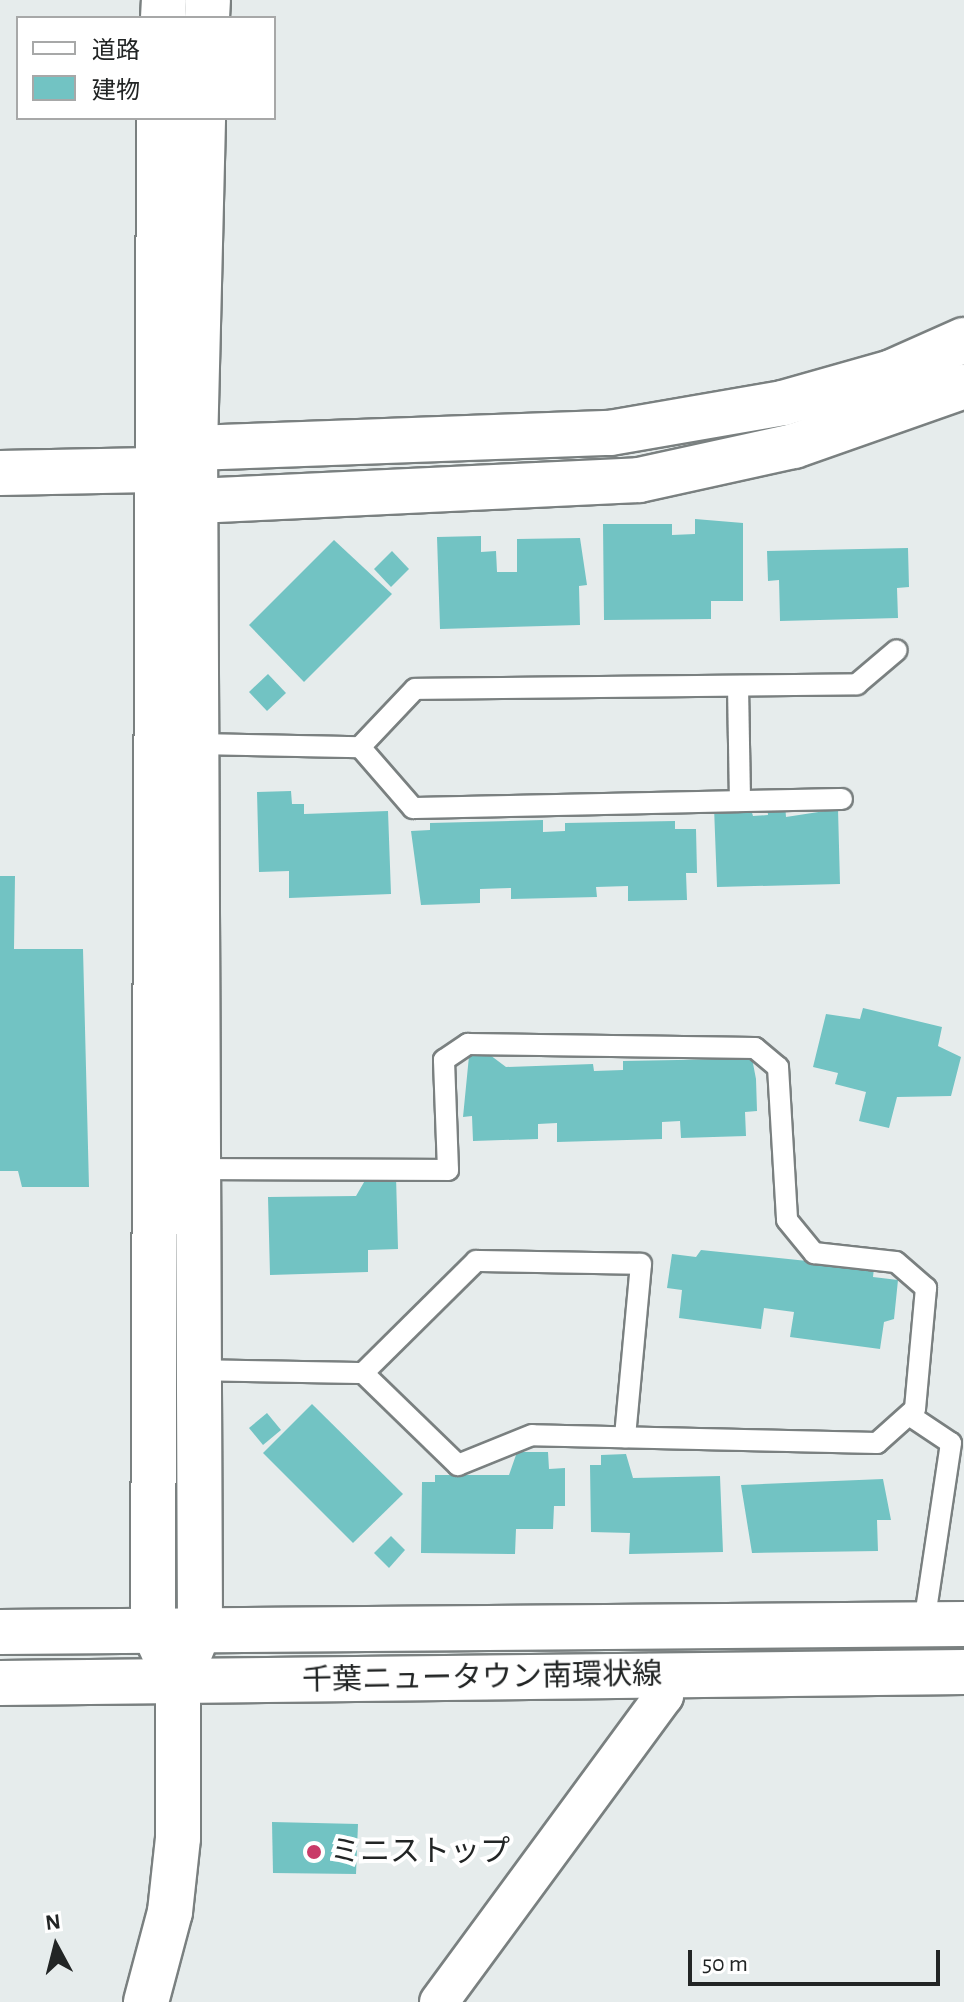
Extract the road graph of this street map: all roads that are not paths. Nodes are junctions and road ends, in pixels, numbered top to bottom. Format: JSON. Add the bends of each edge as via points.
{"nodes":[{"id":1,"x":159,"y":120,"type":"edge"},
{"id":2,"x":203,"y":120,"type":"edge"},
{"id":3,"x":964,"y":340,"type":"edge"},
{"id":4,"x":964,"y":386,"type":"edge"},
{"id":5,"x":195,"y":448,"type":"junction"},
{"id":6,"x":152,"y":470,"type":"junction"},
{"id":7,"x":0,"y":473,"type":"edge"},
{"id":8,"x":196,"y":501,"type":"junction"},
{"id":9,"x":897,"y":650,"type":"dead end"},
{"id":10,"x":738,"y":686,"type":"junction"},
{"id":11,"x":197,"y":744,"type":"junction"},
{"id":12,"x":360,"y":747,"type":"junction"},
{"id":13,"x":842,"y":799,"type":"dead end"},
{"id":14,"x":740,"y":801,"type":"junction"},
{"id":15,"x":198,"y":1169,"type":"junction"},
{"id":16,"x":199,"y":1370,"type":"junction"},
{"id":17,"x":363,"y":1373,"type":"junction"},
{"id":18,"x":909,"y":1415,"type":"junction"},
{"id":19,"x":625,"y":1437,"type":"junction"},
{"id":20,"x":958,"y":1443,"type":"edge"},
{"id":21,"x":944,"y":1624,"type":"edge"},
{"id":22,"x":200,"y":1628,"type":"junction"},
{"id":23,"x":153,"y":1629,"type":"junction"},
{"id":24,"x":0,"y":1632,"type":"edge"},
{"id":25,"x":964,"y":1672,"type":"edge"},
{"id":26,"x":662,"y":1675,"type":"junction"},
{"id":27,"x":178,"y":1682,"type":"junction"},
{"id":28,"x":0,"y":1683,"type":"edge"},
{"id":29,"x":146,"y":2002,"type":"edge"},
{"id":30,"x":439,"y":2002,"type":"edge"}],
"edges":[{"from":1,"to":6,"type":"street"},
{"from":2,"to":5,"type":"street"},
{"from":3,"to":5,"type":"street","via":[[892,372],[783,403],[610,433]]},
{"from":4,"to":8,"type":"street","via":[[794,446],[639,480]]},
{"from":5,"to":6,"type":"street"},
{"from":5,"to":8,"type":"street"},
{"from":6,"to":7,"type":"street"},
{"from":6,"to":8,"type":"street"},
{"from":6,"to":23,"type":"street"},
{"from":8,"to":11,"type":"street"},
{"from":9,"to":10,"type":"lane","via":[[857,684]]},
{"from":10,"to":12,"type":"lane","via":[[415,689]]},
{"from":10,"to":14,"type":"lane"},
{"from":11,"to":12,"type":"lane"},
{"from":11,"to":15,"type":"street"},
{"from":12,"to":14,"type":"lane","via":[[413,808]]},
{"from":13,"to":14,"type":"lane"},
{"from":15,"to":16,"type":"street"},
{"from":15,"to":18,"type":"lane","via":[[448,1170],[444,1060],[468,1044],[755,1048],[778,1067],[787,1220],[814,1253],[896,1262],[926,1288],[915,1409]]},
{"from":16,"to":17,"type":"lane"},
{"from":16,"to":22,"type":"street"},
{"from":17,"to":19,"type":"lane","via":[[458,1465],[532,1435]]},
{"from":17,"to":19,"type":"lane","via":[[476,1261],[641,1264]]},
{"from":18,"to":19,"type":"lane","via":[[877,1443]]},
{"from":18,"to":20,"type":"lane"},
{"from":20,"to":21,"type":"lane"},
{"from":21,"to":22,"type":"street","name":"千葉ニュータウン南環状線"},
{"from":22,"to":23,"type":"street","name":"千葉ニュータウン南環状線"},
{"from":22,"to":27,"type":"street"},
{"from":23,"to":24,"type":"street","name":"千葉ニュータウン南環状線"},
{"from":23,"to":27,"type":"street"},
{"from":25,"to":26,"type":"street","name":"千葉ニュータウン南環状線"},
{"from":26,"to":27,"type":"street","name":"千葉ニュータウン南環状線"},
{"from":26,"to":30,"type":"street","via":[[664,1696]]},
{"from":27,"to":28,"type":"street","name":"千葉ニュータウン南環状線"},
{"from":27,"to":29,"type":"street","via":[[178,1838],[170,1912]]}]}
